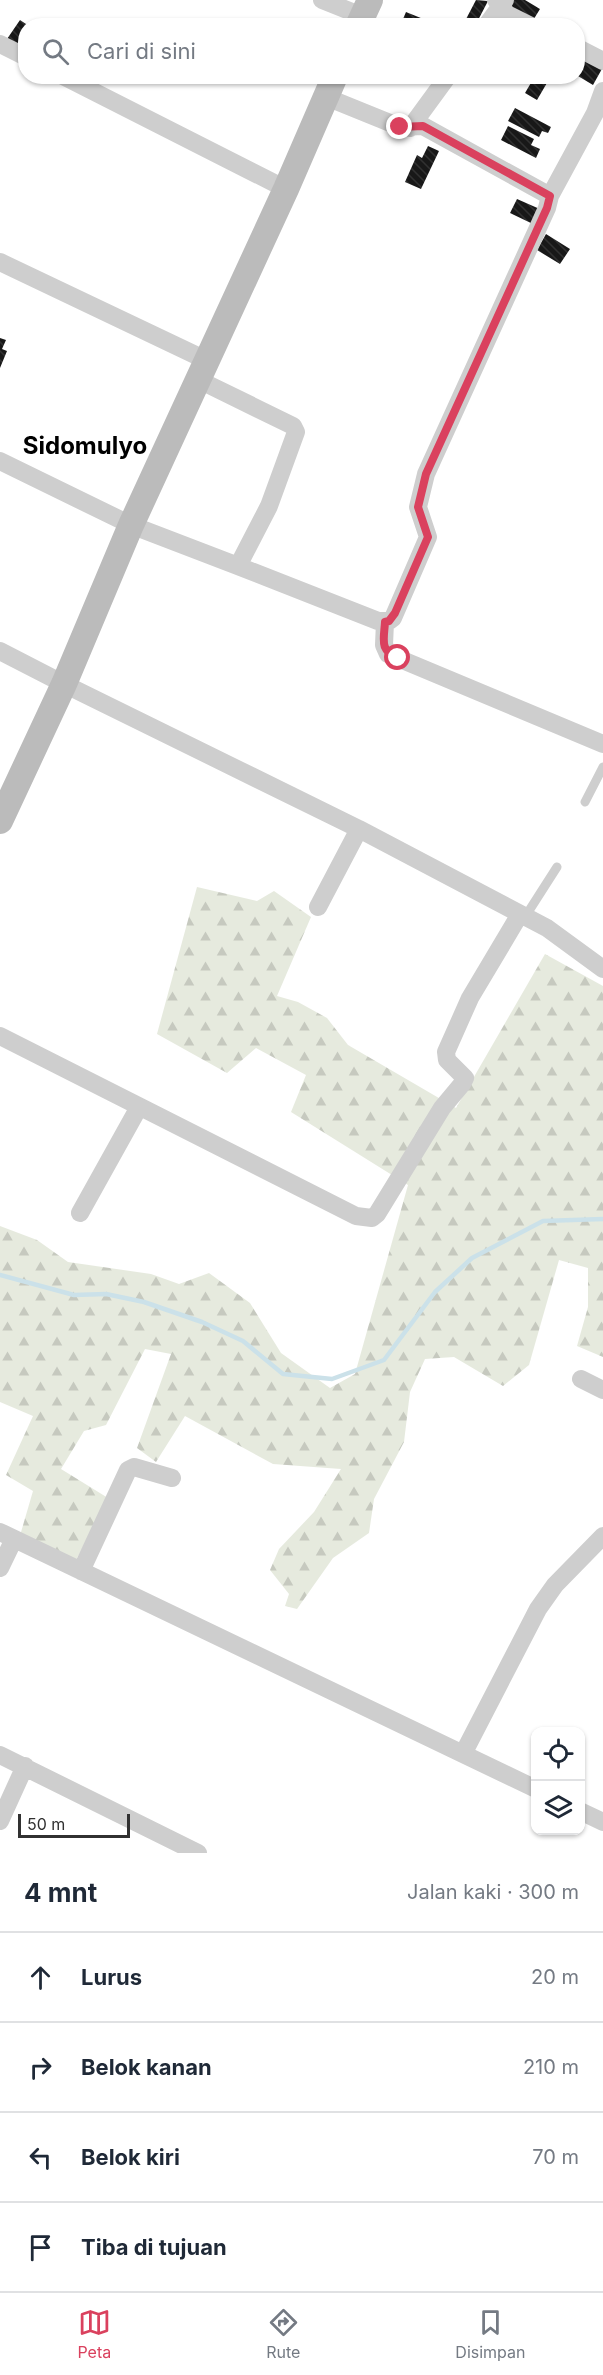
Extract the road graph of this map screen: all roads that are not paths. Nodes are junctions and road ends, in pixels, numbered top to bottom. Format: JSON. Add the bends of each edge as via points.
{"nodes":[{"id":1,"x":322,"y":0,"type":"edge"},
{"id":2,"x":501,"y":2,"type":"edge"},
{"id":3,"x":363,"y":14,"type":"edge"},
{"id":4,"x":491,"y":18,"type":"edge"},
{"id":5,"x":515,"y":18,"type":"edge"},
{"id":6,"x":0,"y":44,"type":"edge"},
{"id":7,"x":585,"y":52,"type":"edge"},
{"id":8,"x":18,"y":53,"type":"edge"},
{"id":9,"x":603,"y":61,"type":"edge"},
{"id":10,"x":79,"y":84,"type":"edge"},
{"id":11,"x":442,"y":84,"type":"edge"},
{"id":12,"x":330,"y":87,"type":"edge"},
{"id":13,"x":603,"y":91,"type":"edge"},
{"id":14,"x":410,"y":128,"type":"junction"},
{"id":15,"x":286,"y":189,"type":"junction"},
{"id":16,"x":550,"y":196,"type":"junction"},
{"id":17,"x":0,"y":262,"type":"edge"},
{"id":18,"x":204,"y":370,"type":"junction"},
{"id":19,"x":0,"y":461,"type":"edge"},
{"id":20,"x":131,"y":525,"type":"junction"},
{"id":21,"x":238,"y":566,"type":"junction"},
{"id":22,"x":385,"y":622,"type":"junction"},
{"id":23,"x":0,"y":651,"type":"edge"},
{"id":24,"x":64,"y":684,"type":"junction"},
{"id":25,"x":603,"y":744,"type":"edge"},
{"id":26,"x":603,"y":767,"type":"edge"},
{"id":27,"x":585,"y":802,"type":"dead end"},
{"id":28,"x":0,"y":821,"type":"edge"},
{"id":29,"x":359,"y":829,"type":"junction"},
{"id":30,"x":557,"y":867,"type":"dead end"},
{"id":31,"x":318,"y":907,"type":"dead end"},
{"id":32,"x":522,"y":915,"type":"junction"},
{"id":33,"x":603,"y":969,"type":"edge"},
{"id":34,"x":0,"y":1036,"type":"edge"},
{"id":35,"x":139,"y":1107,"type":"junction"},
{"id":36,"x":80,"y":1213,"type":"dead end"},
{"id":37,"x":581,"y":1379,"type":"dead end"},
{"id":38,"x":603,"y":1390,"type":"edge"},
{"id":39,"x":172,"y":1478,"type":"dead end"},
{"id":40,"x":7,"y":1536,"type":"edge"},
{"id":41,"x":603,"y":1536,"type":"edge"},
{"id":42,"x":0,"y":1569,"type":"edge"},
{"id":43,"x":81,"y":1571,"type":"junction"},
{"id":44,"x":463,"y":1754,"type":"junction"},
{"id":45,"x":0,"y":1755,"type":"edge"},
{"id":46,"x":25,"y":1766,"type":"junction"},
{"id":47,"x":531,"y":1787,"type":"edge"},
{"id":48,"x":585,"y":1813,"type":"edge"},
{"id":49,"x":0,"y":1821,"type":"edge"},
{"id":50,"x":603,"y":1822,"type":"edge"},
{"id":51,"x":198,"y":1853,"type":"edge"}],
"edges":[{"from":1,"to":3,"type":"street"},
{"from":2,"to":4,"type":"street"},
{"from":2,"to":5,"type":"street","via":[[507,14]]},
{"from":6,"to":8,"type":"street"},
{"from":7,"to":9,"type":"street"},
{"from":10,"to":15,"type":"street"},
{"from":11,"to":14,"type":"street"},
{"from":12,"to":14,"type":"street","via":[[400,127]]},
{"from":12,"to":15,"type":"main road"},
{"from":13,"to":16,"type":"street"},
{"from":14,"to":16,"type":"street","via":[[423,126]]},
{"from":15,"to":18,"type":"main road"},
{"from":16,"to":22,"type":"street","via":[[426,474],[418,507],[428,537],[395,613]]},
{"from":17,"to":18,"type":"street"},
{"from":18,"to":20,"type":"main road"},
{"from":18,"to":21,"type":"street","via":[[293,426],[296,432],[269,506]]},
{"from":19,"to":20,"type":"street"},
{"from":20,"to":21,"type":"street"},
{"from":20,"to":24,"type":"main road"},
{"from":21,"to":22,"type":"street"},
{"from":22,"to":25,"type":"street","via":[[384,648],[388,654]]},
{"from":23,"to":24,"type":"street"},
{"from":24,"to":28,"type":"main road"},
{"from":24,"to":29,"type":"street"},
{"from":26,"to":27,"type":"lane"},
{"from":29,"to":31,"type":"street"},
{"from":29,"to":32,"type":"street"},
{"from":30,"to":32,"type":"lane"},
{"from":32,"to":33,"type":"street","via":[[547,928]]},
{"from":32,"to":35,"type":"street","via":[[470,998],[446,1052],[447,1060],[465,1078],[372,1218],[356,1216]]},
{"from":34,"to":35,"type":"street"},
{"from":35,"to":36,"type":"street"},
{"from":37,"to":38,"type":"street"},
{"from":39,"to":43,"type":"street","via":[[134,1467],[128,1470]]},
{"from":40,"to":42,"type":"street"},
{"from":40,"to":43,"type":"street"},
{"from":41,"to":44,"type":"street","via":[[555,1585],[538,1609]]},
{"from":43,"to":44,"type":"street"},
{"from":44,"to":47,"type":"street"},
{"from":45,"to":46,"type":"street"},
{"from":46,"to":49,"type":"street"},
{"from":46,"to":51,"type":"street"},
{"from":48,"to":50,"type":"street"}]}
